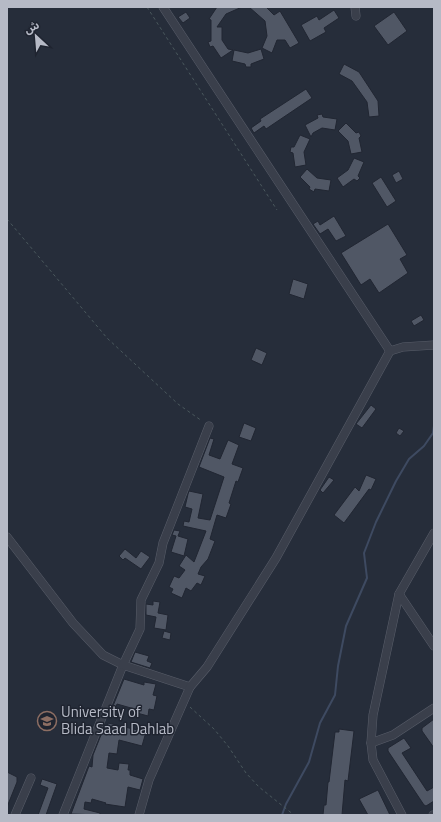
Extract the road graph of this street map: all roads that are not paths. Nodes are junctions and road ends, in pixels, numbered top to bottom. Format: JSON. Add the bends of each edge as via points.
{"nodes":[{"id":1,"x":163,"y":7,"type":"edge"},
{"id":2,"x":355,"y":7,"type":"edge"},
{"id":3,"x":356,"y":16,"type":"dead end"},
{"id":4,"x":434,"y":345,"type":"edge"},
{"id":5,"x":390,"y":351,"type":"junction"},
{"id":6,"x":209,"y":426,"type":"road end"},
{"id":7,"x":434,"y":533,"type":"edge"},
{"id":8,"x":7,"y":537,"type":"edge"},
{"id":9,"x":399,"y":594,"type":"junction"},
{"id":10,"x":433,"y":643,"type":"edge"},
{"id":11,"x":123,"y":665,"type":"junction"},
{"id":12,"x":190,"y":687,"type":"junction"},
{"id":13,"x":434,"y":708,"type":"edge"},
{"id":14,"x":372,"y":743,"type":"junction"},
{"id":15,"x":31,"y":778,"type":"dead end"},
{"id":16,"x":14,"y":815,"type":"edge"},
{"id":17,"x":62,"y":815,"type":"edge"},
{"id":18,"x":139,"y":815,"type":"edge"},
{"id":19,"x":402,"y":815,"type":"edge"}],
"edges":[{"from":1,"to":5,"type":"street"},
{"from":2,"to":3,"type":"street"},
{"from":4,"to":5,"type":"street","via":[[403,347]]},
{"from":5,"to":12,"type":"street","via":[[276,558],[207,667]]},
{"from":6,"to":11,"type":"street","via":[[163,543],[159,563],[141,600],[140,629]]},
{"from":7,"to":9,"type":"street"},
{"from":8,"to":11,"type":"street","via":[[73,623],[103,655]]},
{"from":9,"to":10,"type":"street"},
{"from":9,"to":14,"type":"street","via":[[373,715]]},
{"from":11,"to":12,"type":"street"},
{"from":11,"to":17,"type":"street"},
{"from":12,"to":18,"type":"street","via":[[149,780]]},
{"from":13,"to":14,"type":"street","via":[[393,735]]},
{"from":14,"to":19,"type":"street","via":[[373,760]]},
{"from":15,"to":16,"type":"street"}]}
